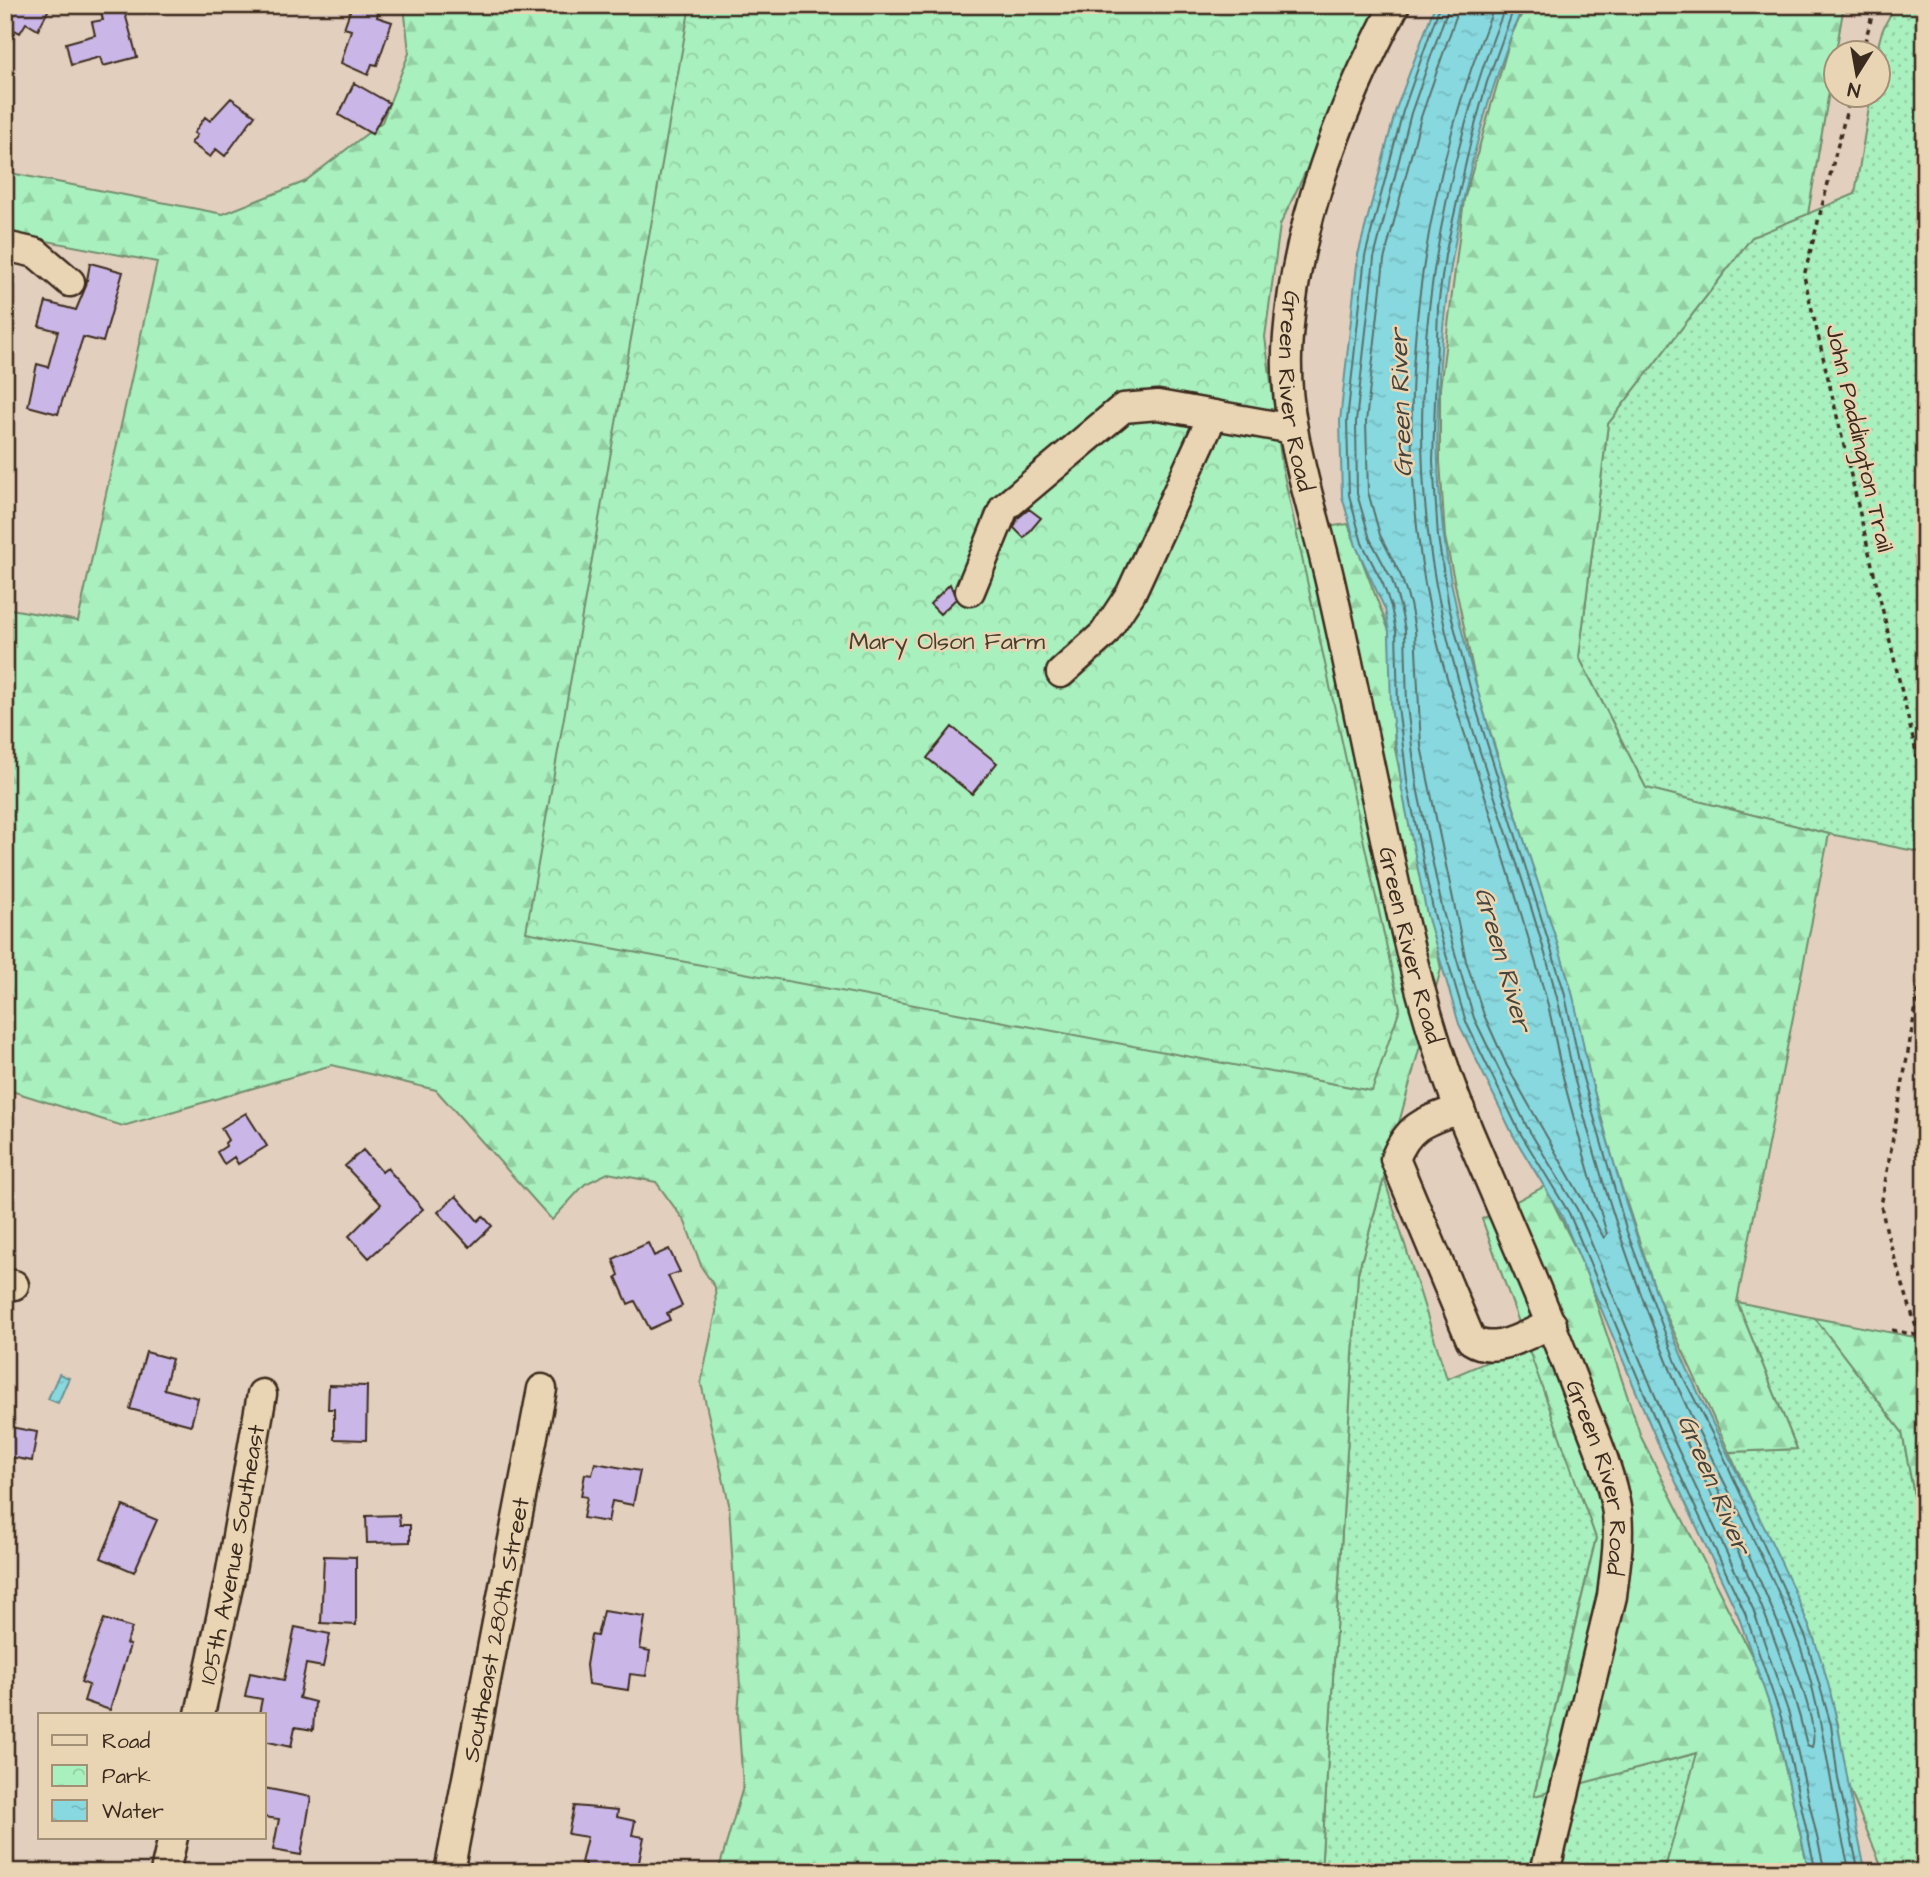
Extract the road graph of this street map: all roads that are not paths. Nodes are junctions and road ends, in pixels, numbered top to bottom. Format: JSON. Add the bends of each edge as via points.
{"nodes":[{"id":1,"x":1395,"y":5,"type":"edge"},
{"id":2,"x":5,"y":246,"type":"edge"},
{"id":3,"x":70,"y":282,"type":"dead end"},
{"id":4,"x":1213,"y":415,"type":"junction"},
{"id":5,"x":1293,"y":429,"type":"junction"},
{"id":6,"x":970,"y":592,"type":"dead end"},
{"id":7,"x":1061,"y":673,"type":"dead end"},
{"id":8,"x":1460,"y":1109,"type":"junction"},
{"id":9,"x":1552,"y":1324,"type":"junction"},
{"id":10,"x":542,"y":1389,"type":"dead end"},
{"id":11,"x":262,"y":1394,"type":"dead end"},
{"id":12,"x":200,"y":1713,"type":"edge"},
{"id":13,"x":173,"y":1839,"type":"edge"},
{"id":14,"x":165,"y":1872,"type":"edge"},
{"id":15,"x":449,"y":1872,"type":"edge"},
{"id":16,"x":1545,"y":1872,"type":"edge"}],
"edges":[{"from":1,"to":5,"type":"street","name":"Green River Road","via":[[1331,138],[1295,278],[1287,376]]},
{"from":2,"to":3,"type":"street","via":[[36,253]]},
{"from":4,"to":5,"type":"street"},
{"from":4,"to":6,"type":"street","via":[[1158,405],[1123,408],[1004,508]]},
{"from":4,"to":7,"type":"street","via":[[1131,593],[1104,634]]},
{"from":5,"to":8,"type":"street","name":"Green River Road","via":[[1412,963],[1430,1031]]},
{"from":8,"to":9,"type":"street","name":"Green River Road"},
{"from":8,"to":9,"type":"street","via":[[1418,1124],[1395,1159],[1471,1340],[1483,1347],[1502,1345]]},
{"from":9,"to":16,"type":"street","name":"Green River Road","via":[[1600,1449],[1613,1493],[1618,1534],[1612,1596]]},
{"from":10,"to":15,"type":"street","name":"Southeast 280th Street"},
{"from":11,"to":12,"type":"street","name":"105th Avenue Southeast"},
{"from":13,"to":14,"type":"street"}]}
